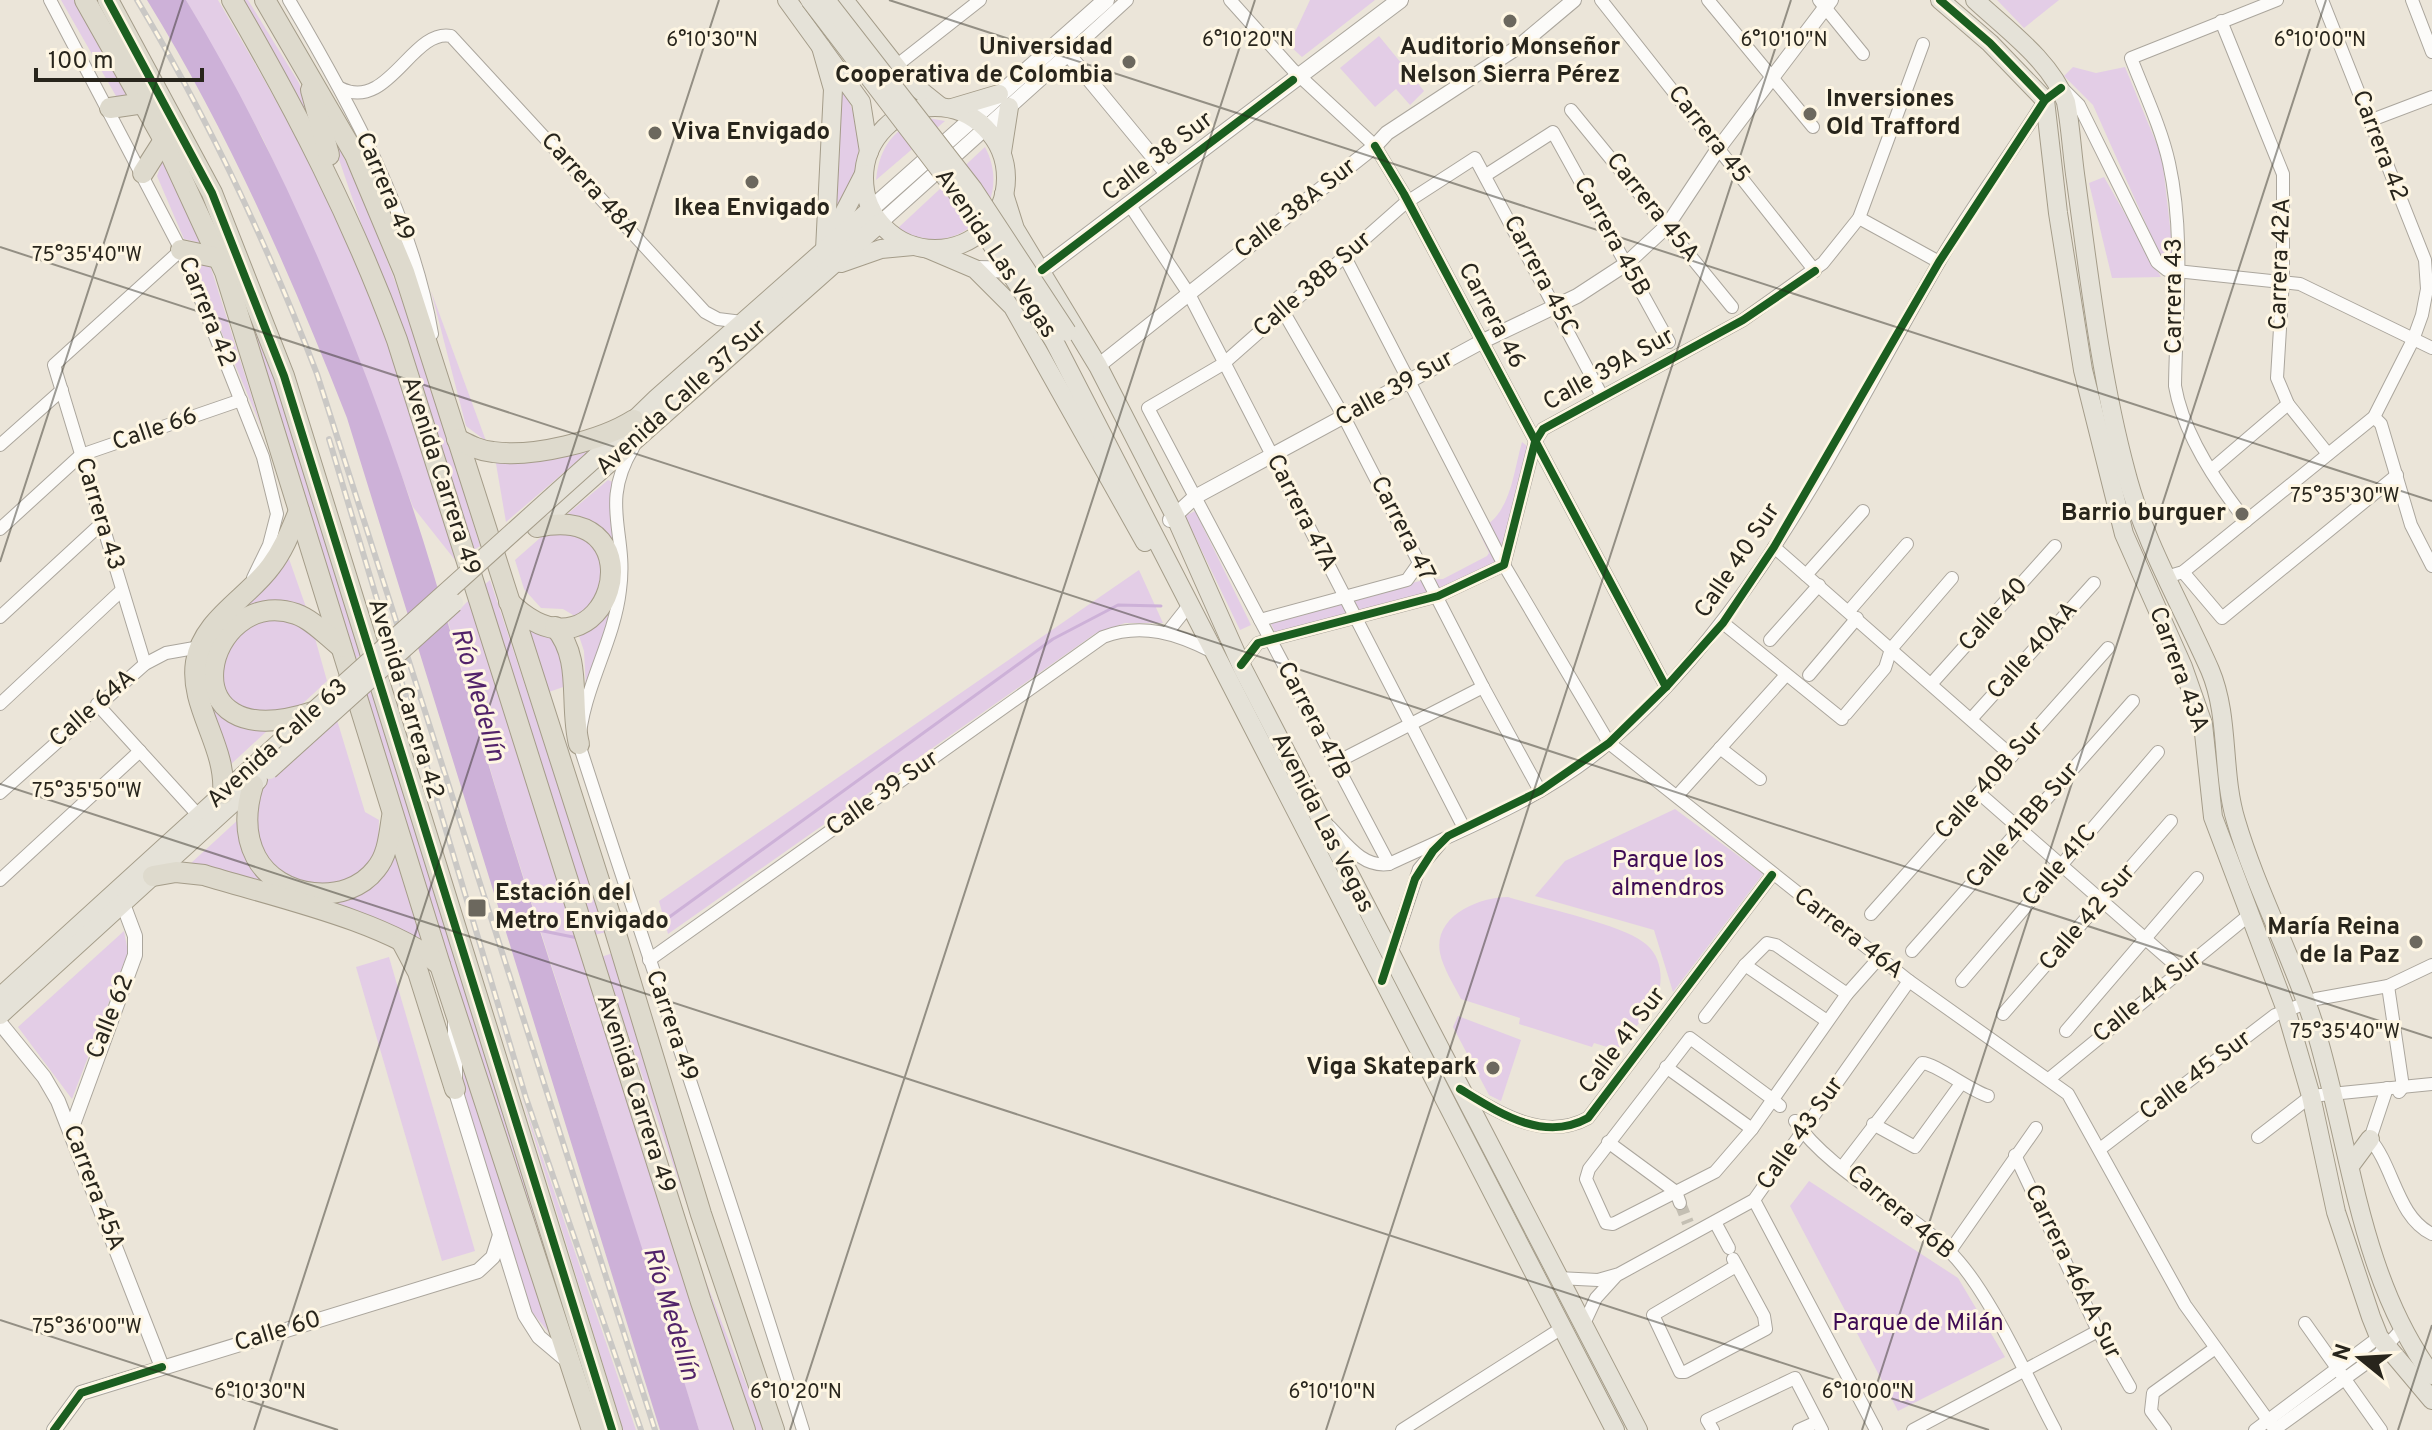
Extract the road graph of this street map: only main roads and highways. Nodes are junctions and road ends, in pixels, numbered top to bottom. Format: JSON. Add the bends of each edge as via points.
{"nodes":[{"id":1,"x":108,"y":0,"type":"edge"},
{"id":2,"x":232,"y":0,"type":"edge"},
{"id":3,"x":265,"y":0,"type":"edge"},
{"id":4,"x":787,"y":0,"type":"edge"},
{"id":5,"x":810,"y":0,"type":"edge"},
{"id":6,"x":826,"y":0,"type":"edge"},
{"id":7,"x":1106,"y":0,"type":"edge"},
{"id":8,"x":1400,"y":0,"type":"edge"},
{"id":9,"x":1940,"y":0,"type":"edge"},
{"id":10,"x":1975,"y":0,"type":"edge"},
{"id":11,"x":86,"y":1,"type":"edge"},
{"id":12,"x":846,"y":2,"type":"edge"},
{"id":13,"x":1069,"y":32,"type":"junction"},
{"id":14,"x":1088,"y":35,"type":"road end"},
{"id":15,"x":816,"y":40,"type":"junction"},
{"id":16,"x":304,"y":65,"type":"junction"},
{"id":17,"x":1004,"y":100,"type":"junction"},
{"id":18,"x":144,"y":103,"type":"junction"},
{"id":19,"x":110,"y":108,"type":"road end"},
{"id":20,"x":946,"y":108,"type":"junction"},
{"id":21,"x":979,"y":122,"type":"junction"},
{"id":22,"x":164,"y":140,"type":"junction"},
{"id":23,"x":869,"y":153,"type":"junction"},
{"id":24,"x":1002,"y":155,"type":"junction"},
{"id":25,"x":143,"y":173,"type":"road end"},
{"id":26,"x":864,"y":174,"type":"junction"},
{"id":27,"x":1004,"y":194,"type":"junction"},
{"id":28,"x":341,"y":202,"type":"junction"},
{"id":29,"x":875,"y":216,"type":"junction"},
{"id":30,"x":921,"y":248,"type":"junction"},
{"id":31,"x":181,"y":250,"type":"road end"},
{"id":32,"x":825,"y":250,"type":"junction"},
{"id":33,"x":222,"y":265,"type":"junction"},
{"id":34,"x":828,"y":269,"type":"junction"},
{"id":35,"x":975,"y":269,"type":"junction"},
{"id":36,"x":1042,"y":270,"type":"junction"},
{"id":37,"x":1055,"y":292,"type":"junction"},
{"id":38,"x":1023,"y":320,"type":"junction"},
{"id":39,"x":267,"y":328,"type":"junction"},
{"id":40,"x":1060,"y":336,"type":"junction"},
{"id":41,"x":637,"y":428,"type":"junction"},
{"id":42,"x":457,"y":439,"type":"junction"},
{"id":43,"x":593,"y":460,"type":"joint"},
{"id":44,"x":299,"y":511,"type":"junction"},
{"id":45,"x":1172,"y":518,"type":"junction"},
{"id":46,"x":537,"y":527,"type":"junction"},
{"id":47,"x":507,"y":600,"type":"junction"},
{"id":48,"x":1191,"y":610,"type":"junction"},
{"id":49,"x":1218,"y":615,"type":"junction"},
{"id":50,"x":555,"y":627,"type":"junction"},
{"id":51,"x":341,"y":647,"type":"junction"},
{"id":52,"x":313,"y":712,"type":"junction"},
{"id":53,"x":579,"y":744,"type":"road end"},
{"id":54,"x":253,"y":785,"type":"junction"},
{"id":55,"x":223,"y":794,"type":"junction"},
{"id":56,"x":393,"y":813,"type":"junction"},
{"id":57,"x":153,"y":876,"type":"junction"},
{"id":58,"x":1336,"y":889,"type":"junction"},
{"id":59,"x":1374,"y":925,"type":"junction"},
{"id":60,"x":400,"y":939,"type":"junction"},
{"id":61,"x":440,"y":965,"type":"junction"},
{"id":62,"x":0,"y":997,"type":"edge"},
{"id":63,"x":0,"y":1015,"type":"edge"},
{"id":64,"x":455,"y":1089,"type":"road end"},
{"id":65,"x":2370,"y":1139,"type":"road end"},
{"id":66,"x":2350,"y":1166,"type":"junction"},
{"id":67,"x":662,"y":1177,"type":"junction"},
{"id":68,"x":737,"y":1325,"type":"junction"},
{"id":69,"x":2432,"y":1375,"type":"edge"},
{"id":70,"x":2432,"y":1400,"type":"edge"},
{"id":71,"x":592,"y":1430,"type":"edge"},
{"id":72,"x":612,"y":1430,"type":"edge"},
{"id":73,"x":745,"y":1430,"type":"edge"},
{"id":74,"x":774,"y":1430,"type":"edge"},
{"id":75,"x":1615,"y":1430,"type":"edge"},
{"id":76,"x":1638,"y":1430,"type":"edge"}],
"edges":[{"from":1,"to":39,"type":"highway","name":"Avenida Carrera 42","via":[[212,193]]},
{"from":2,"to":28,"type":"highway","name":"Avenida Carrera 49"},
{"from":3,"to":16,"type":"highway","name":"Avenida Carrera 49"},
{"from":4,"to":15,"type":"main road"},
{"from":5,"to":40,"type":"main road","name":"Avenida Las Vegas","bridge":true},
{"from":6,"to":40,"type":"main road","name":"Avenida Las Vegas","bridge":true,"via":[[973,189]]},
{"from":7,"to":13,"type":"main road"},
{"from":8,"to":36,"type":"main road","name":"Calle 38 Sur"},
{"from":9,"to":70,"type":"main road","name":"Carrera 43A","via":[[2045,100],[2083,370],[2124,534],[2203,724],[2213,817],[2286,1010],[2336,1212],[2383,1342]]},
{"from":10,"to":66,"type":"main road","name":"Carrera 43A","via":[[2061,88],[2125,468],[2174,574],[2210,671],[2220,703],[2236,820],[2257,887],[2306,1003]]},
{"from":11,"to":18,"type":"highway","name":"Avenida Carrera 42"},
{"from":12,"to":15,"type":"main road","via":[[840,27]]},
{"from":12,"to":20,"type":"main road","via":[[915,88]]},
{"from":13,"to":14,"type":"main road"},
{"from":13,"to":17,"type":"main road"},
{"from":15,"to":23,"type":"main road","via":[[861,102]]},
{"from":15,"to":32,"type":"main road","via":[[833,89]]},
{"from":16,"to":28,"type":"highway"},
{"from":16,"to":42,"type":"highway","name":"Avenida Carrera 49","via":[[375,197]]},
{"from":17,"to":20,"type":"main road"},
{"from":17,"to":21,"type":"main road"},
{"from":17,"to":24,"type":"main road","name":"Avenida Las Vegas"},
{"from":18,"to":19,"type":"highway"},
{"from":18,"to":22,"type":"highway","name":"Avenida Carrera 42"},
{"from":20,"to":21,"type":"main road"},
{"from":20,"to":23,"type":"main road","via":[[919,109],[897,118]]},
{"from":21,"to":24,"type":"main road"},
{"from":21,"to":29,"type":"main road"},
{"from":22,"to":25,"type":"highway"},
{"from":22,"to":33,"type":"highway","name":"Avenida Carrera 42"},
{"from":23,"to":26,"type":"main road"},
{"from":24,"to":27,"type":"main road","name":"Avenida Las Vegas"},
{"from":26,"to":29,"type":"main road"},
{"from":26,"to":32,"type":"main road"},
{"from":27,"to":30,"type":"main road","via":[[994,218],[976,236],[953,247]]},
{"from":27,"to":36,"type":"main road","name":"Avenida Las Vegas","via":[[1015,229]]},
{"from":28,"to":67,"type":"highway","name":"Avenida Carrera 49","via":[[397,340]]},
{"from":29,"to":30,"type":"main road"},
{"from":29,"to":32,"type":"main road","name":"Avenida Calle 37 Sur"},
{"from":29,"to":34,"type":"main road","name":"Avenida Calle 37 Sur"},
{"from":30,"to":34,"type":"main road","via":[[867,252]]},
{"from":30,"to":35,"type":"main road"},
{"from":31,"to":33,"type":"highway"},
{"from":32,"to":41,"type":"main road","name":"Avenida Calle 37 Sur","via":[[742,322]]},
{"from":33,"to":39,"type":"highway"},
{"from":33,"to":44,"type":"highway","name":"Avenida Carrera 42"},
{"from":34,"to":41,"type":"main road","name":"Avenida Calle 37 Sur"},
{"from":35,"to":36,"type":"main road"},
{"from":35,"to":38,"type":"main road","name":"Avenida Las Vegas"},
{"from":36,"to":37,"type":"main road","name":"Avenida Las Vegas"},
{"from":37,"to":38,"type":"main road","via":[[1033,299]]},
{"from":37,"to":45,"type":"main road","name":"Avenida Las Vegas","via":[[1098,366]]},
{"from":38,"to":48,"type":"main road","name":"Avenida Las Vegas","via":[[1169,584]]},
{"from":39,"to":72,"type":"highway","name":"Avenida Carrera 42"},
{"from":40,"to":45,"type":"main road","name":"Avenida Las Vegas"},
{"from":40,"to":48,"type":"main road","name":"Avenida Las Vegas"},
{"from":41,"to":42,"type":"highway","via":[[590,442],[510,453],[482,451]]},
{"from":41,"to":43,"type":"main road","name":"Avenida Calle 37 Sur"},
{"from":41,"to":46,"type":"main road","name":"Avenida Calle 37 Sur"},
{"from":42,"to":47,"type":"highway","name":"Avenida Carrera 49"},
{"from":43,"to":52,"type":"main road","name":"Avenida Calle 63","bridge":true},
{"from":44,"to":51,"type":"highway","name":"Avenida Carrera 42"},
{"from":44,"to":55,"type":"highway","via":[[270,567],[200,647],[195,681],[220,755]]},
{"from":45,"to":49,"type":"main road","name":"Avenida Las Vegas"},
{"from":46,"to":50,"type":"highway","via":[[564,525],[594,534],[613,567],[600,611],[578,625]]},
{"from":46,"to":54,"type":"main road","name":"Avenida Calle 63","bridge":true},
{"from":47,"to":50,"type":"highway","via":[[527,618]]},
{"from":47,"to":68,"type":"highway","name":"Avenida Carrera 49"},
{"from":48,"to":49,"type":"main road","via":[[1207,618]]},
{"from":48,"to":58,"type":"main road","name":"Avenida Las Vegas"},
{"from":49,"to":59,"type":"main road","name":"Avenida Las Vegas"},
{"from":50,"to":53,"type":"highway","via":[[570,648]]},
{"from":51,"to":52,"type":"highway","via":[[296,614],[272,610],[235,625],[222,640],[213,678],[227,709],[252,722],[268,723]]},
{"from":51,"to":56,"type":"highway","name":"Avenida Carrera 42"},
{"from":52,"to":55,"type":"main road","name":"Avenida Calle 63"},
{"from":54,"to":56,"type":"highway","via":[[247,827],[254,855],[271,877],[316,894],[343,892],[371,875],[384,856]]},
{"from":54,"to":57,"type":"main road","name":"Avenida Calle 63"},
{"from":55,"to":62,"type":"main road","name":"Avenida Calle 63"},
{"from":56,"to":61,"type":"highway","name":"Avenida Carrera 42"},
{"from":57,"to":60,"type":"highway","via":[[204,875]]},
{"from":57,"to":63,"type":"main road","name":"Avenida Calle 63"},
{"from":58,"to":59,"type":"main road","via":[[1361,924]]},
{"from":58,"to":75,"type":"main road","name":"Avenida Las Vegas"},
{"from":59,"to":76,"type":"main road","name":"Avenida Las Vegas"},
{"from":60,"to":61,"type":"highway"},
{"from":60,"to":64,"type":"highway","via":[[418,972]]},
{"from":61,"to":71,"type":"highway","name":"Avenida Carrera 42"},
{"from":65,"to":66,"type":"main road"},
{"from":66,"to":69,"type":"main road","name":"Carrera 43A","via":[[2401,1330]]},
{"from":67,"to":68,"type":"highway"},
{"from":67,"to":73,"type":"highway","name":"Avenida Carrera 49"},
{"from":68,"to":74,"type":"highway","name":"Avenida Carrera 49"}]}
